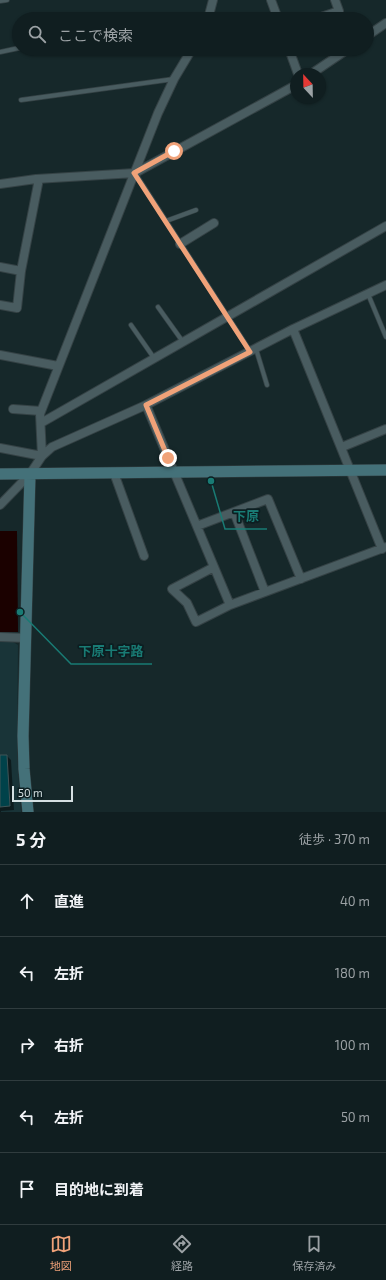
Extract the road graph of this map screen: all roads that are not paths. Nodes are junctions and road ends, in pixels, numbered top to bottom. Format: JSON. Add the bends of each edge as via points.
{"nodes":[{"id":1,"x":7,"y":0,"type":"edge"},
{"id":2,"x":213,"y":0,"type":"edge"},
{"id":3,"x":271,"y":0,"type":"edge"},
{"id":4,"x":335,"y":0,"type":"edge"},
{"id":5,"x":0,"y":1,"type":"edge"},
{"id":6,"x":210,"y":12,"type":"edge"},
{"id":7,"x":275,"y":12,"type":"edge"},
{"id":8,"x":334,"y":12,"type":"edge"},
{"id":9,"x":386,"y":23,"type":"edge"},
{"id":10,"x":374,"y":31,"type":"edge"},
{"id":11,"x":12,"y":49,"type":"edge"},
{"id":12,"x":0,"y":52,"type":"edge"},
{"id":13,"x":188,"y":56,"type":"edge"},
{"id":14,"x":292,"y":56,"type":"edge"},
{"id":15,"x":338,"y":56,"type":"edge"},
{"id":16,"x":296,"y":68,"type":"edge"},
{"id":17,"x":320,"y":68,"type":"edge"},
{"id":18,"x":174,"y":79,"type":"junction"},
{"id":19,"x":290,"y":87,"type":"edge"},
{"id":20,"x":21,"y":100,"type":"dead end"},
{"id":21,"x":134,"y":173,"type":"junction"},
{"id":22,"x":39,"y":178,"type":"junction"},
{"id":23,"x":0,"y":184,"type":"edge"},
{"id":24,"x":196,"y":210,"type":"dead end"},
{"id":25,"x":166,"y":222,"type":"junction"},
{"id":26,"x":214,"y":223,"type":"dead end"},
{"id":27,"x":386,"y":226,"type":"edge"},
{"id":28,"x":180,"y":244,"type":"junction"},
{"id":29,"x":0,"y":267,"type":"edge"},
{"id":30,"x":22,"y":271,"type":"junction"},
{"id":31,"x":386,"y":285,"type":"edge"},
{"id":32,"x":368,"y":294,"type":"junction"},
{"id":33,"x":0,"y":305,"type":"edge"},
{"id":34,"x":158,"y":307,"type":"dead end"},
{"id":35,"x":227,"y":316,"type":"junction"},
{"id":36,"x":131,"y":325,"type":"dead end"},
{"id":37,"x":293,"y":329,"type":"junction"},
{"id":38,"x":386,"y":337,"type":"edge"},
{"id":39,"x":183,"y":342,"type":"junction"},
{"id":40,"x":253,"y":350,"type":"junction"},
{"id":41,"x":0,"y":355,"type":"edge"},
{"id":42,"x":154,"y":358,"type":"junction"},
{"id":43,"x":58,"y":366,"type":"junction"},
{"id":44,"x":267,"y":385,"type":"dead end"},
{"id":45,"x":146,"y":405,"type":"junction"},
{"id":46,"x":13,"y":408,"type":"dead end"},
{"id":47,"x":41,"y":411,"type":"junction"},
{"id":48,"x":41,"y":423,"type":"junction"},
{"id":49,"x":386,"y":429,"type":"edge"},
{"id":50,"x":342,"y":447,"type":"junction"},
{"id":51,"x":0,"y":448,"type":"edge"},
{"id":52,"x":42,"y":456,"type":"junction"},
{"id":53,"x":351,"y":470,"type":"junction"},
{"id":54,"x":386,"y":470,"type":"edge"},
{"id":55,"x":114,"y":472,"type":"junction"},
{"id":56,"x":174,"y":472,"type":"junction"},
{"id":57,"x":0,"y":474,"type":"edge"},
{"id":58,"x":30,"y":474,"type":"junction"},
{"id":59,"x":0,"y":505,"type":"edge"},
{"id":60,"x":234,"y":512,"type":"junction"},
{"id":61,"x":197,"y":526,"type":"junction"},
{"id":62,"x":384,"y":548,"type":"edge"},
{"id":63,"x":144,"y":556,"type":"dead end"},
{"id":64,"x":214,"y":568,"type":"junction"},
{"id":65,"x":301,"y":579,"type":"junction"},
{"id":66,"x":265,"y":592,"type":"junction"},
{"id":67,"x":230,"y":605,"type":"junction"},
{"id":68,"x":0,"y":637,"type":"edge"},
{"id":69,"x":26,"y":638,"type":"junction"},
{"id":70,"x":28,"y":812,"type":"edge"}],
"edges":[{"from":1,"to":5,"type":"lane"},
{"from":2,"to":6,"type":"street"},
{"from":3,"to":7,"type":"street"},
{"from":4,"to":8,"type":"street","via":[[339,10]]},
{"from":9,"to":10,"type":"street"},
{"from":11,"to":12,"type":"lane"},
{"from":13,"to":18,"type":"street"},
{"from":14,"to":16,"type":"street"},
{"from":15,"to":17,"type":"street"},
{"from":18,"to":20,"type":"lane"},
{"from":18,"to":21,"type":"street"},
{"from":19,"to":21,"type":"street"},
{"from":21,"to":22,"type":"street"},
{"from":21,"to":25,"type":"lane"},
{"from":21,"to":43,"type":"street"},
{"from":22,"to":23,"type":"street"},
{"from":22,"to":30,"type":"street"},
{"from":24,"to":25,"type":"lane"},
{"from":25,"to":28,"type":"lane"},
{"from":26,"to":28,"type":"street"},
{"from":27,"to":35,"type":"street"},
{"from":28,"to":35,"type":"lane"},
{"from":29,"to":30,"type":"street"},
{"from":30,"to":33,"type":"street","via":[[17,308]]},
{"from":31,"to":32,"type":"street"},
{"from":32,"to":37,"type":"street"},
{"from":32,"to":38,"type":"lane"},
{"from":34,"to":39,"type":"lane"},
{"from":35,"to":39,"type":"street"},
{"from":35,"to":40,"type":"lane"},
{"from":36,"to":42,"type":"lane"},
{"from":37,"to":40,"type":"street"},
{"from":37,"to":50,"type":"street"},
{"from":39,"to":42,"type":"street"},
{"from":40,"to":44,"type":"lane"},
{"from":40,"to":45,"type":"street"},
{"from":41,"to":43,"type":"street"},
{"from":42,"to":48,"type":"street"},
{"from":43,"to":47,"type":"street"},
{"from":45,"to":52,"type":"street","via":[[52,447]]},
{"from":45,"to":56,"type":"street"},
{"from":46,"to":47,"type":"street"},
{"from":47,"to":48,"type":"street"},
{"from":48,"to":52,"type":"street"},
{"from":49,"to":50,"type":"street"},
{"from":50,"to":53,"type":"street"},
{"from":51,"to":52,"type":"street"},
{"from":52,"to":58,"type":"street"},
{"from":53,"to":54,"type":"street"},
{"from":53,"to":56,"type":"street"},
{"from":53,"to":62,"type":"street"},
{"from":55,"to":56,"type":"street"},
{"from":55,"to":58,"type":"street"},
{"from":55,"to":63,"type":"street"},
{"from":56,"to":61,"type":"street"},
{"from":57,"to":58,"type":"street"},
{"from":58,"to":59,"type":"street"},
{"from":58,"to":69,"type":"street"},
{"from":60,"to":61,"type":"street"},
{"from":60,"to":65,"type":"street","via":[[268,499]]},
{"from":60,"to":66,"type":"street"},
{"from":61,"to":64,"type":"street"},
{"from":62,"to":65,"type":"street"},
{"from":64,"to":67,"type":"street"},
{"from":64,"to":67,"type":"street","via":[[172,589],[187,603],[196,622]]},
{"from":65,"to":66,"type":"street"},
{"from":66,"to":67,"type":"street"},
{"from":68,"to":69,"type":"street"},
{"from":69,"to":70,"type":"street","via":[[23,736]]}]}
